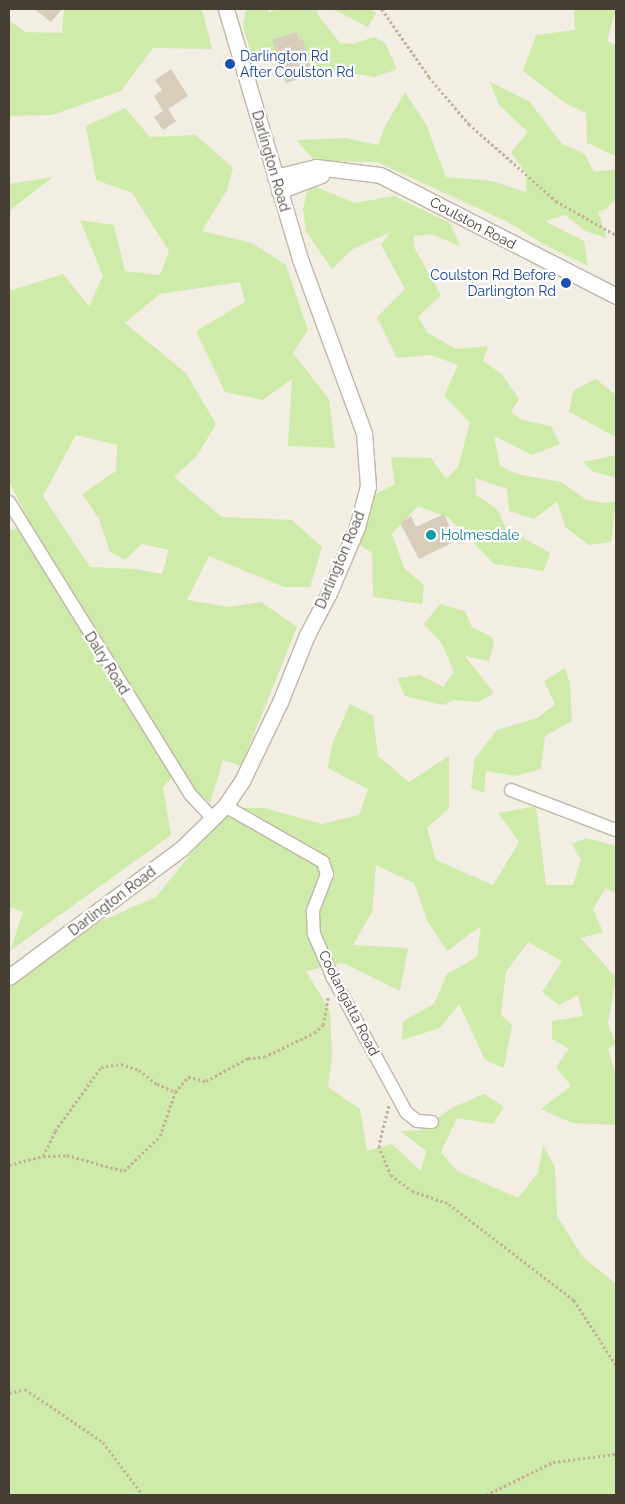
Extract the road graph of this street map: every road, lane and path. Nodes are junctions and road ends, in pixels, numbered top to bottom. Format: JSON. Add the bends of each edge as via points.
{"nodes":[{"id":1,"x":226,"y":9,"type":"edge"},
{"id":2,"x":382,"y":9,"type":"edge"},
{"id":3,"x":277,"y":184,"type":"junction"},
{"id":4,"x":616,"y":235,"type":"edge"},
{"id":5,"x":616,"y":296,"type":"edge"},
{"id":6,"x":9,"y":502,"type":"edge"},
{"id":7,"x":511,"y":790,"type":"dead end"},
{"id":8,"x":225,"y":806,"type":"junction"},
{"id":9,"x":213,"y":819,"type":"junction"},
{"id":10,"x":616,"y":830,"type":"edge"},
{"id":11,"x":9,"y":977,"type":"edge"},
{"id":12,"x":333,"y":978,"type":"junction"},
{"id":13,"x":175,"y":1092,"type":"junction"},
{"id":14,"x":397,"y":1093,"type":"junction"},
{"id":15,"x":432,"y":1122,"type":"dead end"},
{"id":16,"x":43,"y":1156,"type":"junction"},
{"id":17,"x":9,"y":1165,"type":"edge"},
{"id":18,"x":616,"y":1364,"type":"edge"},
{"id":19,"x":9,"y":1393,"type":"edge"},
{"id":20,"x":616,"y":1454,"type":"edge"},
{"id":21,"x":143,"y":1495,"type":"edge"},
{"id":22,"x":486,"y":1495,"type":"edge"}],
"edges":[{"from":1,"to":3,"type":"street","name":"Darlington Road"},
{"from":2,"to":4,"type":"path","via":[[429,77],[469,124],[556,201]]},
{"from":3,"to":5,"type":"street","name":"Coulston Road","via":[[316,167],[380,175]]},
{"from":3,"to":8,"type":"street","name":"Darlington Road","via":[[364,433],[368,486],[357,527],[329,593],[306,635],[280,702],[242,781]]},
{"from":6,"to":9,"type":"street","name":"Dalry Road","via":[[190,794]]},
{"from":7,"to":10,"type":"street"},
{"from":8,"to":9,"type":"street","name":"Darlington Road"},
{"from":8,"to":12,"type":"street","name":"Coolangatta Road","via":[[323,862],[327,874],[311,922]]},
{"from":9,"to":11,"type":"street","name":"Darlington Road","via":[[182,848]]},
{"from":12,"to":13,"type":"path","via":[[325,1006],[326,1018],[314,1033],[264,1057],[248,1058],[206,1081],[188,1077]]},
{"from":12,"to":14,"type":"street","name":"Coolangatta Road"},
{"from":13,"to":16,"type":"path","via":[[160,1136],[124,1171],[67,1154]]},
{"from":13,"to":16,"type":"path","via":[[157,1084],[139,1070],[121,1064],[101,1067],[55,1131]]},
{"from":14,"to":15,"type":"street","name":"Coolangatta Road","via":[[412,1118]]},
{"from":14,"to":18,"type":"path","via":[[379,1136],[384,1162],[391,1175],[412,1191],[449,1204],[574,1300]]},
{"from":16,"to":17,"type":"path"},
{"from":19,"to":21,"type":"path","via":[[25,1390],[102,1442]]},
{"from":20,"to":22,"type":"path","via":[[553,1462]]}]}
